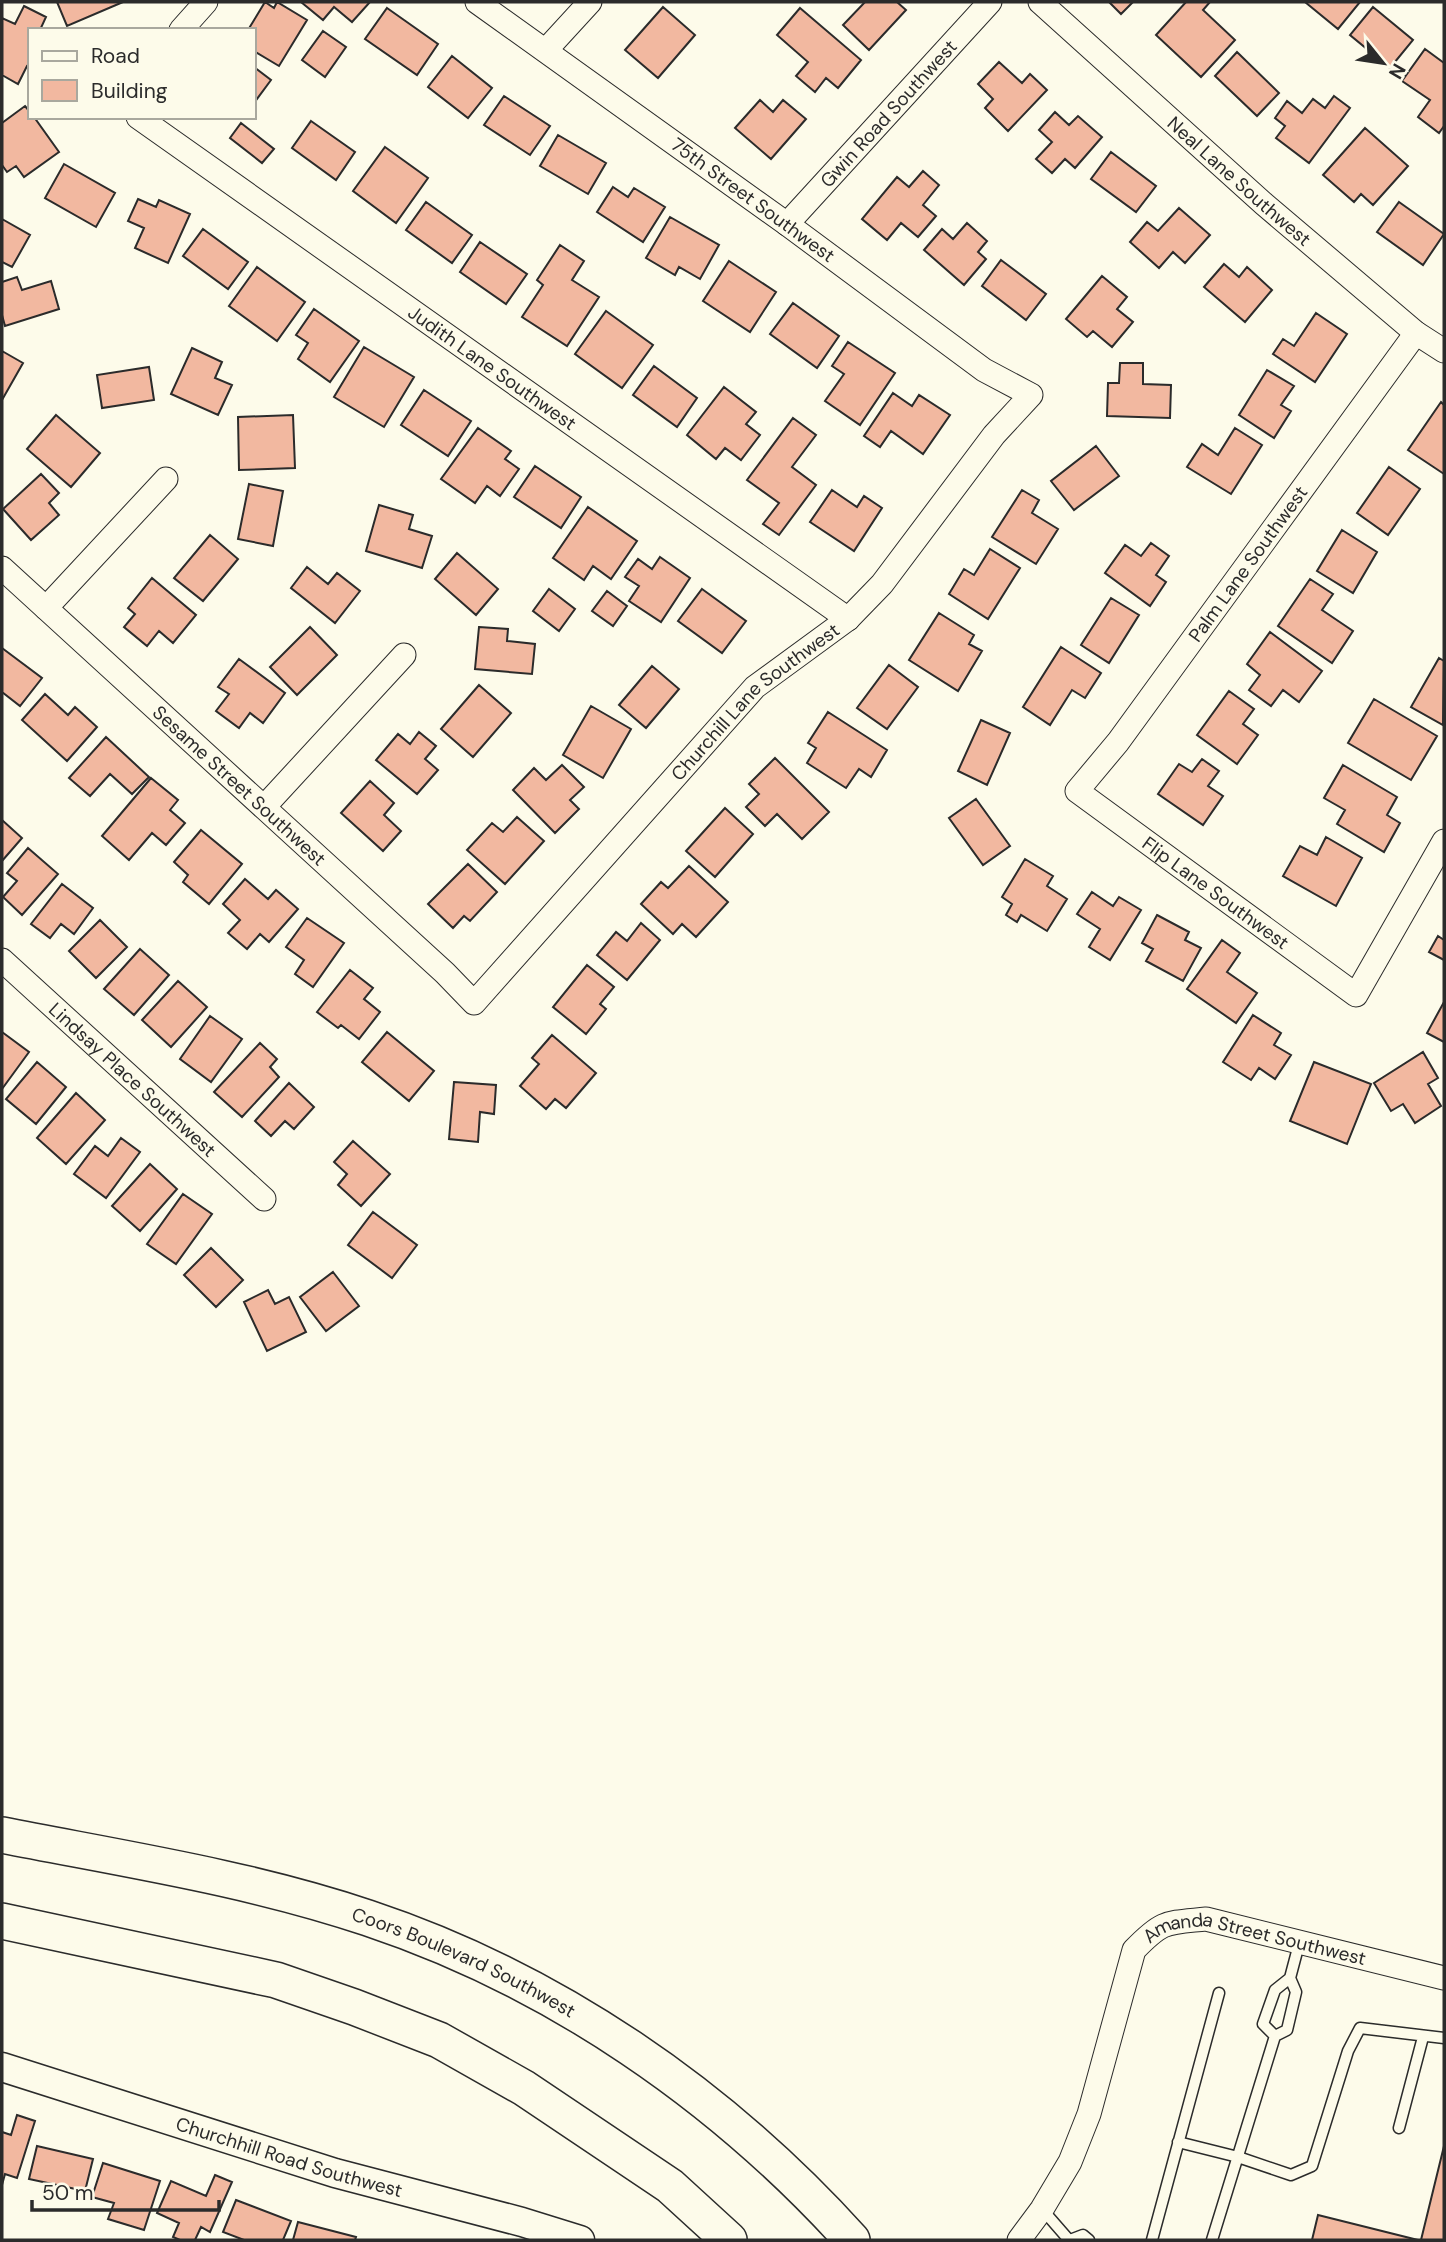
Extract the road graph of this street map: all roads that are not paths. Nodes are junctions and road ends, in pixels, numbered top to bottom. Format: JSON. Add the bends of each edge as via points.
{"nodes":[{"id":1,"x":206,"y":2,"type":"edge"},
{"id":2,"x":477,"y":2,"type":"edge"},
{"id":3,"x":590,"y":2,"type":"edge"},
{"id":4,"x":990,"y":2,"type":"edge"},
{"id":5,"x":1040,"y":2,"type":"edge"},
{"id":6,"x":183,"y":28,"type":"edge"},
{"id":7,"x":546,"y":50,"type":"junction"},
{"id":8,"x":141,"y":119,"type":"edge"},
{"id":9,"x":787,"y":225,"type":"junction"},
{"id":10,"x":1416,"y":333,"type":"junction"},
{"id":11,"x":1444,"y":351,"type":"edge"},
{"id":12,"x":1031,"y":395,"type":"joint"},
{"id":13,"x":166,"y":479,"type":"dead end"},
{"id":14,"x":2,"y":568,"type":"edge"},
{"id":15,"x":46,"y":608,"type":"junction"},
{"id":16,"x":848,"y":619,"type":"junction"},
{"id":17,"x":404,"y":655,"type":"dead end"},
{"id":18,"x":1077,"y":791,"type":"joint"},
{"id":19,"x":264,"y":807,"type":"junction"},
{"id":20,"x":1444,"y":841,"type":"edge"},
{"id":21,"x":2,"y":960,"type":"edge"},
{"id":22,"x":474,"y":1003,"type":"joint"},
{"id":23,"x":264,"y":1199,"type":"dead end"},
{"id":24,"x":2,"y":1835,"type":"edge"},
{"id":25,"x":2,"y":1921,"type":"edge"},
{"id":26,"x":1299,"y":1944,"type":"junction"},
{"id":27,"x":1290,"y":1978,"type":"junction"},
{"id":28,"x":1444,"y":1978,"type":"edge"},
{"id":29,"x":1219,"y":1993,"type":"dead end"},
{"id":30,"x":1275,"y":2036,"type":"junction"},
{"id":31,"x":1423,"y":2038,"type":"junction"},
{"id":32,"x":1444,"y":2038,"type":"edge"},
{"id":33,"x":2,"y":2067,"type":"edge"},
{"id":34,"x":1399,"y":2129,"type":"dead end"},
{"id":35,"x":1178,"y":2142,"type":"junction"},
{"id":36,"x":1238,"y":2157,"type":"junction"},
{"id":37,"x":1042,"y":2210,"type":"junction"},
{"id":38,"x":580,"y":2240,"type":"edge"},
{"id":39,"x":729,"y":2240,"type":"edge"},
{"id":40,"x":852,"y":2240,"type":"edge"},
{"id":41,"x":1020,"y":2240,"type":"edge"},
{"id":42,"x":1070,"y":2240,"type":"edge"},
{"id":43,"x":1088,"y":2240,"type":"edge"},
{"id":44,"x":1152,"y":2240,"type":"edge"},
{"id":45,"x":1212,"y":2240,"type":"edge"}],
"edges":[{"from":1,"to":6,"type":"street"},
{"from":2,"to":7,"type":"street","name":"75th Street Southwest"},
{"from":3,"to":7,"type":"street"},
{"from":4,"to":9,"type":"street","name":"Gwin Road Southwest"},
{"from":5,"to":10,"type":"street","name":"Neal Lane Southwest","via":[[1264,204]]},
{"from":7,"to":9,"type":"street","name":"75th Street Southwest"},
{"from":8,"to":16,"type":"street","name":"Judith Lane Southwest"},
{"from":9,"to":12,"type":"street","name":"75th Street Southwest","via":[[984,370]]},
{"from":10,"to":11,"type":"street","name":"Neal Lane Southwest"},
{"from":10,"to":18,"type":"street","name":"Palm Lane Southwest","via":[[1118,743]]},
{"from":12,"to":16,"type":"street","name":"Churchill Lane Southwest","via":[[994,435],[882,584]]},
{"from":13,"to":15,"type":"street"},
{"from":14,"to":15,"type":"street","name":"Sesame Street Southwest"},
{"from":15,"to":19,"type":"street","name":"Sesame Street Southwest"},
{"from":16,"to":22,"type":"street","name":"Churchill Lane Southwest","via":[[755,687]]},
{"from":17,"to":19,"type":"street"},
{"from":18,"to":20,"type":"street","name":"Flip Lane Southwest","via":[[1356,995]]},
{"from":19,"to":22,"type":"street","name":"Sesame Street Southwest"},
{"from":21,"to":23,"type":"street","name":"Lindsay Place Southwest"},
{"from":24,"to":40,"type":"main road","name":"Coors Boulevard Southwest","via":[[283,1892],[369,1918],[515,1980],[648,2059],[710,2105],[770,2156]]},
{"from":25,"to":39,"type":"main road","via":[[276,1980],[439,2040],[524,2088],[670,2186]]},
{"from":26,"to":27,"type":"lane"},
{"from":26,"to":28,"type":"street","name":"Amanda Street Southwest"},
{"from":26,"to":37,"type":"street","name":"Amanda Street Southwest","via":[[1206,1919],[1166,1923],[1150,1933],[1134,1950],[1089,2114],[1070,2162]]},
{"from":27,"to":30,"type":"lane","via":[[1296,1992],[1287,2030]]},
{"from":27,"to":30,"type":"lane","via":[[1275,1990],[1263,2024]]},
{"from":29,"to":35,"type":"lane"},
{"from":30,"to":36,"type":"lane"},
{"from":31,"to":32,"type":"lane"},
{"from":31,"to":34,"type":"lane"},
{"from":31,"to":36,"type":"lane","via":[[1360,2028],[1348,2051],[1312,2166],[1291,2175]]},
{"from":33,"to":38,"type":"street","name":"Churchhill Road Southwest","via":[[335,2173]]},
{"from":35,"to":36,"type":"lane"},
{"from":35,"to":44,"type":"lane"},
{"from":36,"to":45,"type":"lane"},
{"from":37,"to":41,"type":"street","name":"Amanda Street Southwest"},
{"from":37,"to":42,"type":"lane"},
{"from":42,"to":43,"type":"lane","via":[[1083,2235]]}]}
